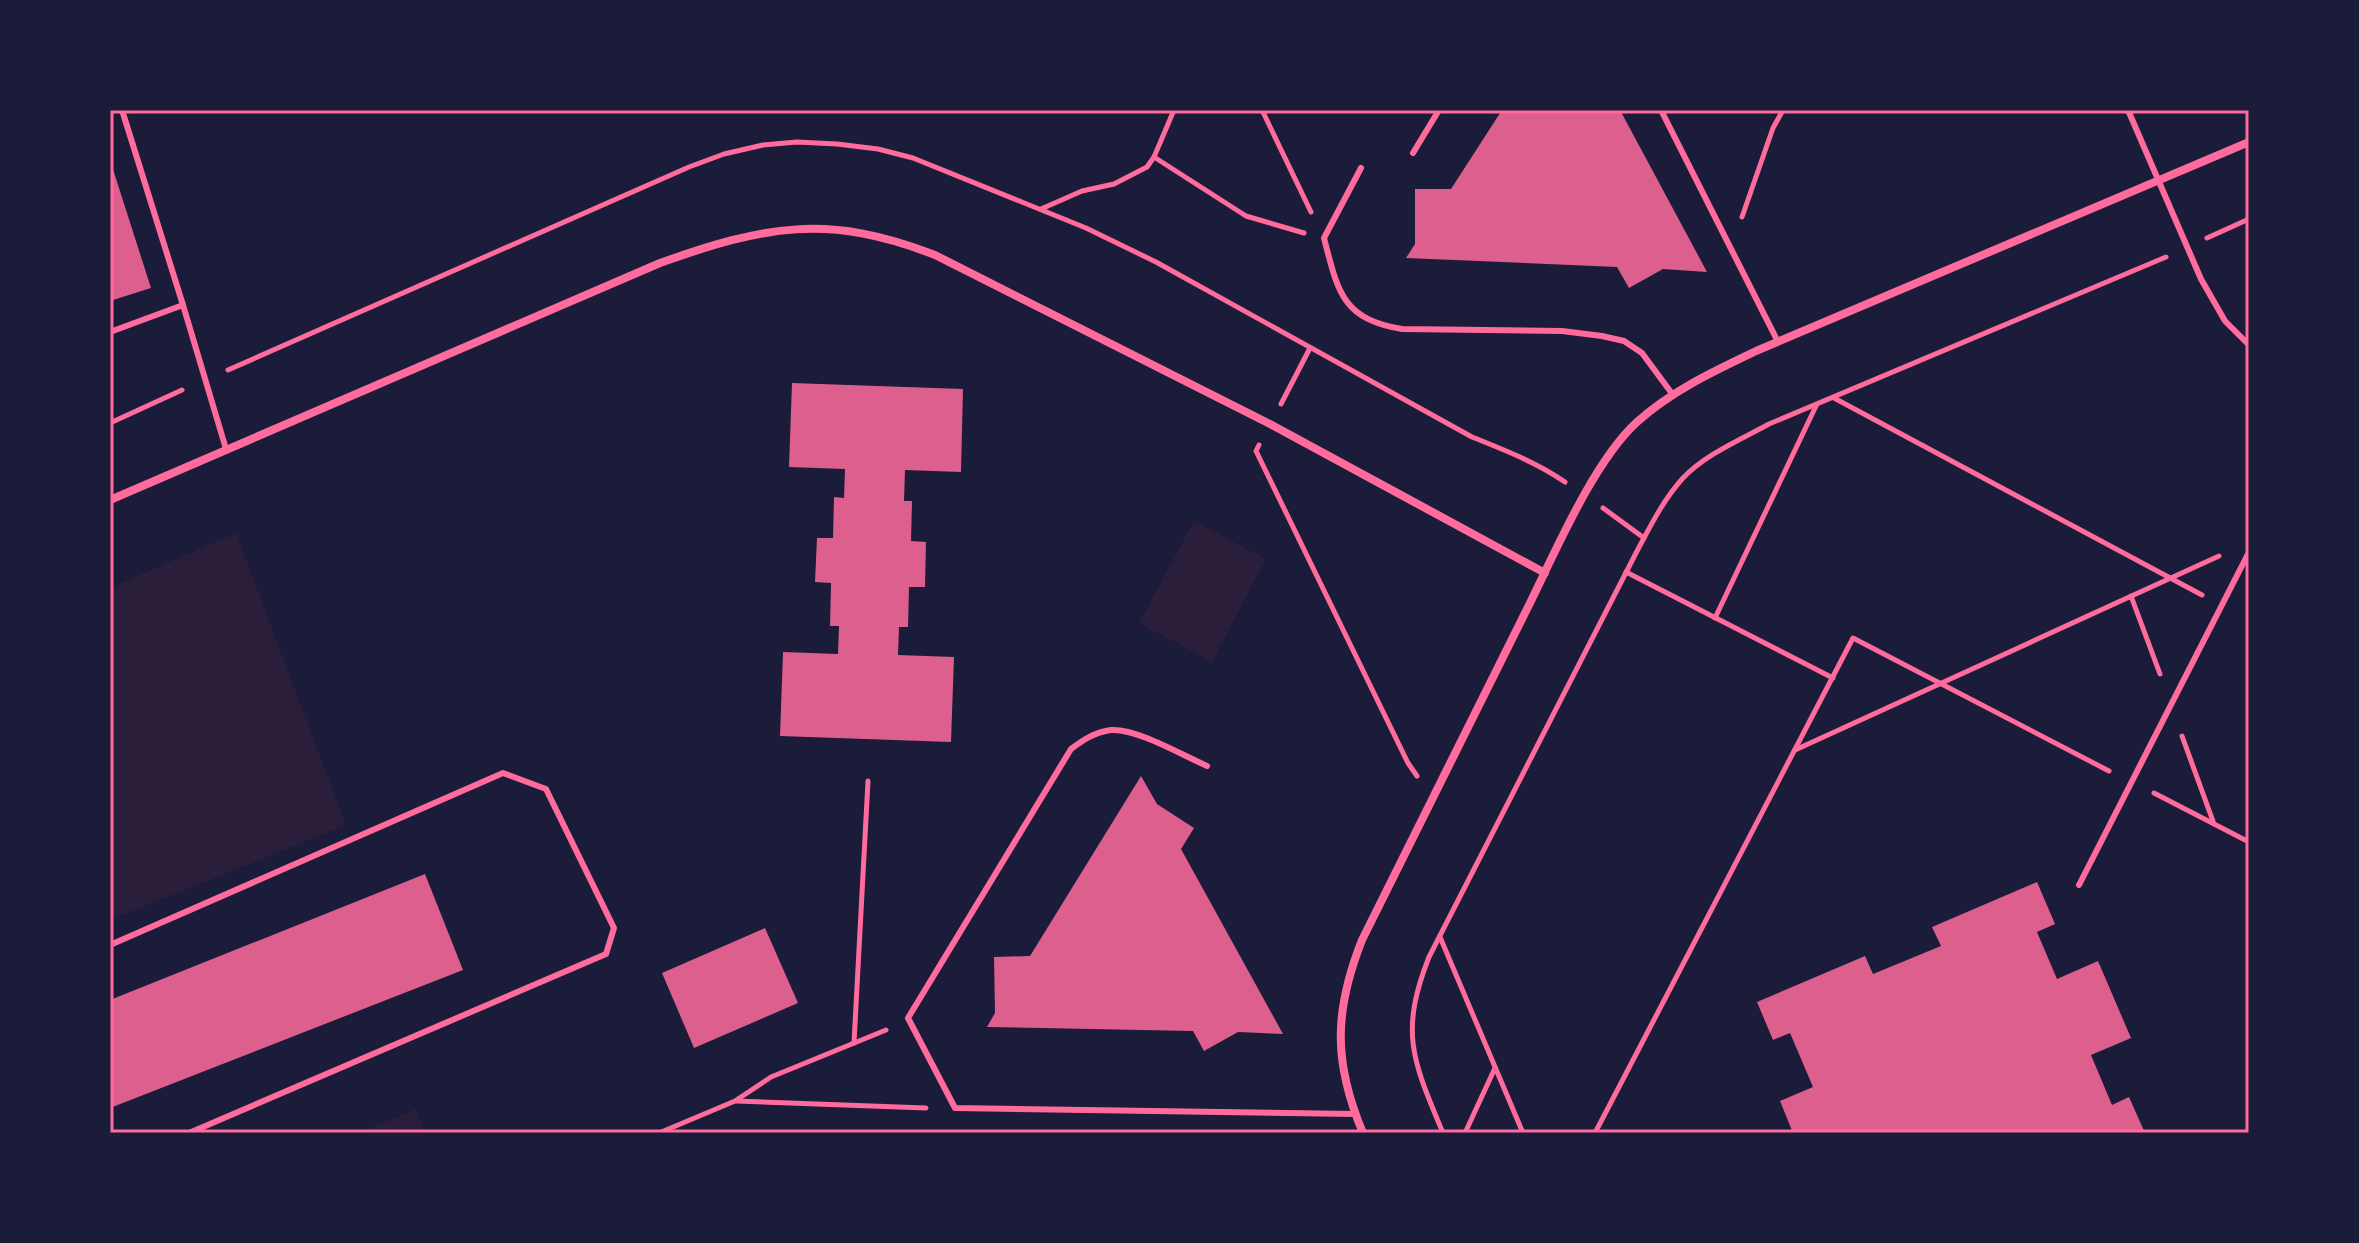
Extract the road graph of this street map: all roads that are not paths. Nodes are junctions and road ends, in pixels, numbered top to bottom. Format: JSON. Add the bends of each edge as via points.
{"nodes":[{"id":1,"x":122,"y":110,"type":"edge"},
{"id":2,"x":1439,"y":110,"type":"edge"},
{"id":3,"x":1661,"y":110,"type":"edge"},
{"id":4,"x":2128,"y":110,"type":"edge"},
{"id":5,"x":2249,"y":142,"type":"edge"},
{"id":6,"x":1413,"y":153,"type":"dead end"},
{"id":7,"x":1361,"y":168,"type":"dead end"},
{"id":8,"x":2159,"y":181,"type":"junction"},
{"id":9,"x":183,"y":305,"type":"junction"},
{"id":10,"x":110,"y":332,"type":"edge"},
{"id":11,"x":1778,"y":342,"type":"junction"},
{"id":12,"x":2249,"y":345,"type":"edge"},
{"id":13,"x":1673,"y":395,"type":"junction"},
{"id":14,"x":226,"y":449,"type":"junction"},
{"id":15,"x":110,"y":500,"type":"edge"},
{"id":16,"x":2249,"y":552,"type":"edge"},
{"id":17,"x":1545,"y":573,"type":"junction"},
{"id":18,"x":1207,"y":766,"type":"dead end"},
{"id":19,"x":2079,"y":885,"type":"dead end"},
{"id":20,"x":110,"y":945,"type":"edge"},
{"id":21,"x":1355,"y":1114,"type":"junction"},
{"id":22,"x":189,"y":1133,"type":"edge"},
{"id":23,"x":1363,"y":1133,"type":"edge"}],
"edges":[{"from":1,"to":9,"type":"lane"},
{"from":2,"to":6,"type":"lane"},
{"from":3,"to":11,"type":"lane"},
{"from":4,"to":8,"type":"lane"},
{"from":5,"to":8,"type":"street"},
{"from":7,"to":13,"type":"lane","via":[[1324,238],[1346,301],[1361,317],[1402,329],[1562,331],[1624,341],[1642,353]]},
{"from":8,"to":11,"type":"street"},
{"from":8,"to":12,"type":"lane","via":[[2201,279],[2225,321]]},
{"from":9,"to":10,"type":"lane"},
{"from":9,"to":14,"type":"lane"},
{"from":11,"to":13,"type":"street"},
{"from":13,"to":17,"type":"street","via":[[1616,444]]},
{"from":14,"to":15,"type":"street"},
{"from":14,"to":17,"type":"street","via":[[660,263],[750,234],[858,231],[935,255],[1270,424]]},
{"from":16,"to":19,"type":"lane"},
{"from":17,"to":21,"type":"street","via":[[1362,940],[1339,1027],[1344,1080]]},
{"from":18,"to":21,"type":"lane","via":[[1138,735],[1113,730],[1089,736],[1071,749],[908,1018],[955,1108]]},
{"from":20,"to":22,"type":"lane","via":[[503,773],[546,789],[614,928],[606,954]]},
{"from":21,"to":23,"type":"street"}]}
